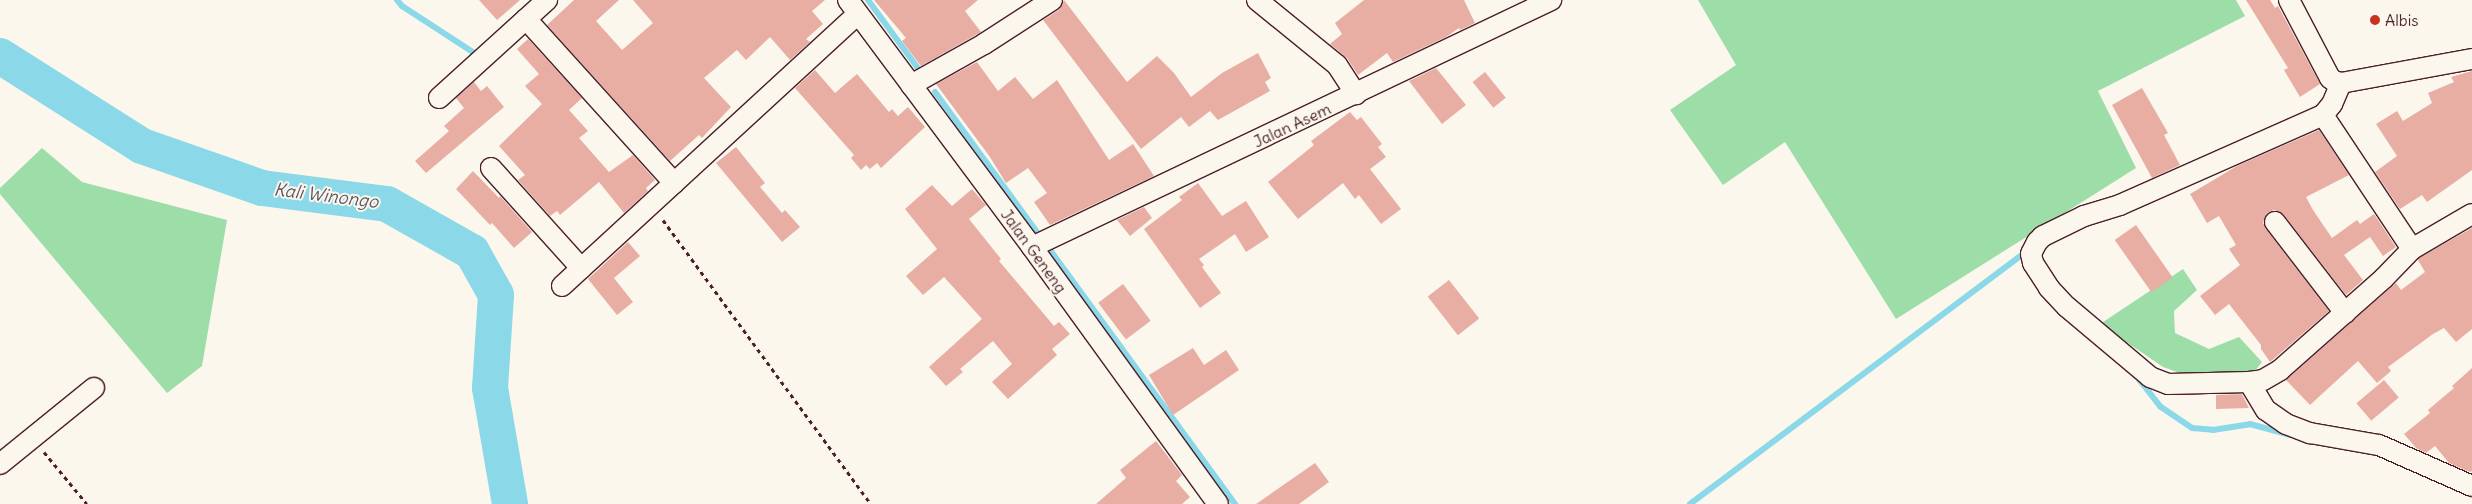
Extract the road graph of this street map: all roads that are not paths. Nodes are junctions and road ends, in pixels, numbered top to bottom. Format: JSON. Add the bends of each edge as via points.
{"nodes":[{"id":1,"x":547,"y":0,"type":"edge"},
{"id":2,"x":1052,"y":0,"type":"edge"},
{"id":3,"x":1257,"y":0,"type":"edge"},
{"id":4,"x":1551,"y":0,"type":"edge"},
{"id":5,"x":2289,"y":0,"type":"edge"},
{"id":6,"x":853,"y":7,"type":"edge"},
{"id":7,"x":526,"y":19,"type":"junction"},
{"id":8,"x":2472,"y":59,"type":"edge"},
{"id":9,"x":2341,"y":83,"type":"junction"},
{"id":10,"x":911,"y":85,"type":"junction"},
{"id":11,"x":1356,"y":94,"type":"junction"},
{"id":12,"x":439,"y":98,"type":"dead end"},
{"id":13,"x":2322,"y":115,"type":"junction"},
{"id":14,"x":490,"y":168,"type":"dead end"},
{"id":15,"x":674,"y":183,"type":"junction"},
{"id":16,"x":2472,"y":214,"type":"edge"},
{"id":17,"x":2276,"y":222,"type":"dead end"},
{"id":18,"x":1032,"y":247,"type":"junction"},
{"id":19,"x":2412,"y":250,"type":"junction"},
{"id":20,"x":582,"y":268,"type":"junction"},
{"id":21,"x":562,"y":286,"type":"dead end"},
{"id":22,"x":2345,"y":313,"type":"junction"},
{"id":23,"x":2249,"y":382,"type":"junction"},
{"id":24,"x":94,"y":388,"type":"dead end"},
{"id":25,"x":0,"y":464,"type":"edge"},
{"id":26,"x":2472,"y":486,"type":"edge"},
{"id":27,"x":1218,"y":504,"type":"edge"}],
"edges":[{"from":1,"to":7,"type":"street"},
{"from":2,"to":10,"type":"street","via":[[984,44]]},
{"from":3,"to":11,"type":"street","via":[[1337,65]]},
{"from":4,"to":11,"type":"street","name":"Jalan Asem"},
{"from":5,"to":9,"type":"street","via":[[2330,78]]},
{"from":6,"to":10,"type":"street","name":"Jalan Geneng"},
{"from":6,"to":15,"type":"street"},
{"from":7,"to":12,"type":"street"},
{"from":7,"to":15,"type":"street"},
{"from":8,"to":9,"type":"street"},
{"from":9,"to":13,"type":"street","via":[[2332,104]]},
{"from":10,"to":18,"type":"street","name":"Jalan Geneng"},
{"from":11,"to":18,"type":"street","name":"Jalan Asem"},
{"from":13,"to":19,"type":"street"},
{"from":13,"to":23,"type":"street","via":[[2120,205],[2062,225],[2043,236],[2031,254],[2049,288],[2067,307],[2113,343],[2150,378],[2168,384]]},
{"from":14,"to":20,"type":"street"},
{"from":15,"to":20,"type":"street"},
{"from":16,"to":19,"type":"street"},
{"from":17,"to":22,"type":"street"},
{"from":18,"to":27,"type":"street","name":"Jalan Geneng"},
{"from":19,"to":22,"type":"street"},
{"from":20,"to":21,"type":"street"},
{"from":22,"to":23,"type":"street","via":[[2280,370],[2263,380]]},
{"from":23,"to":26,"type":"street","via":[[2266,410],[2286,424],[2310,433],[2379,445]]},
{"from":24,"to":25,"type":"street"}]}
